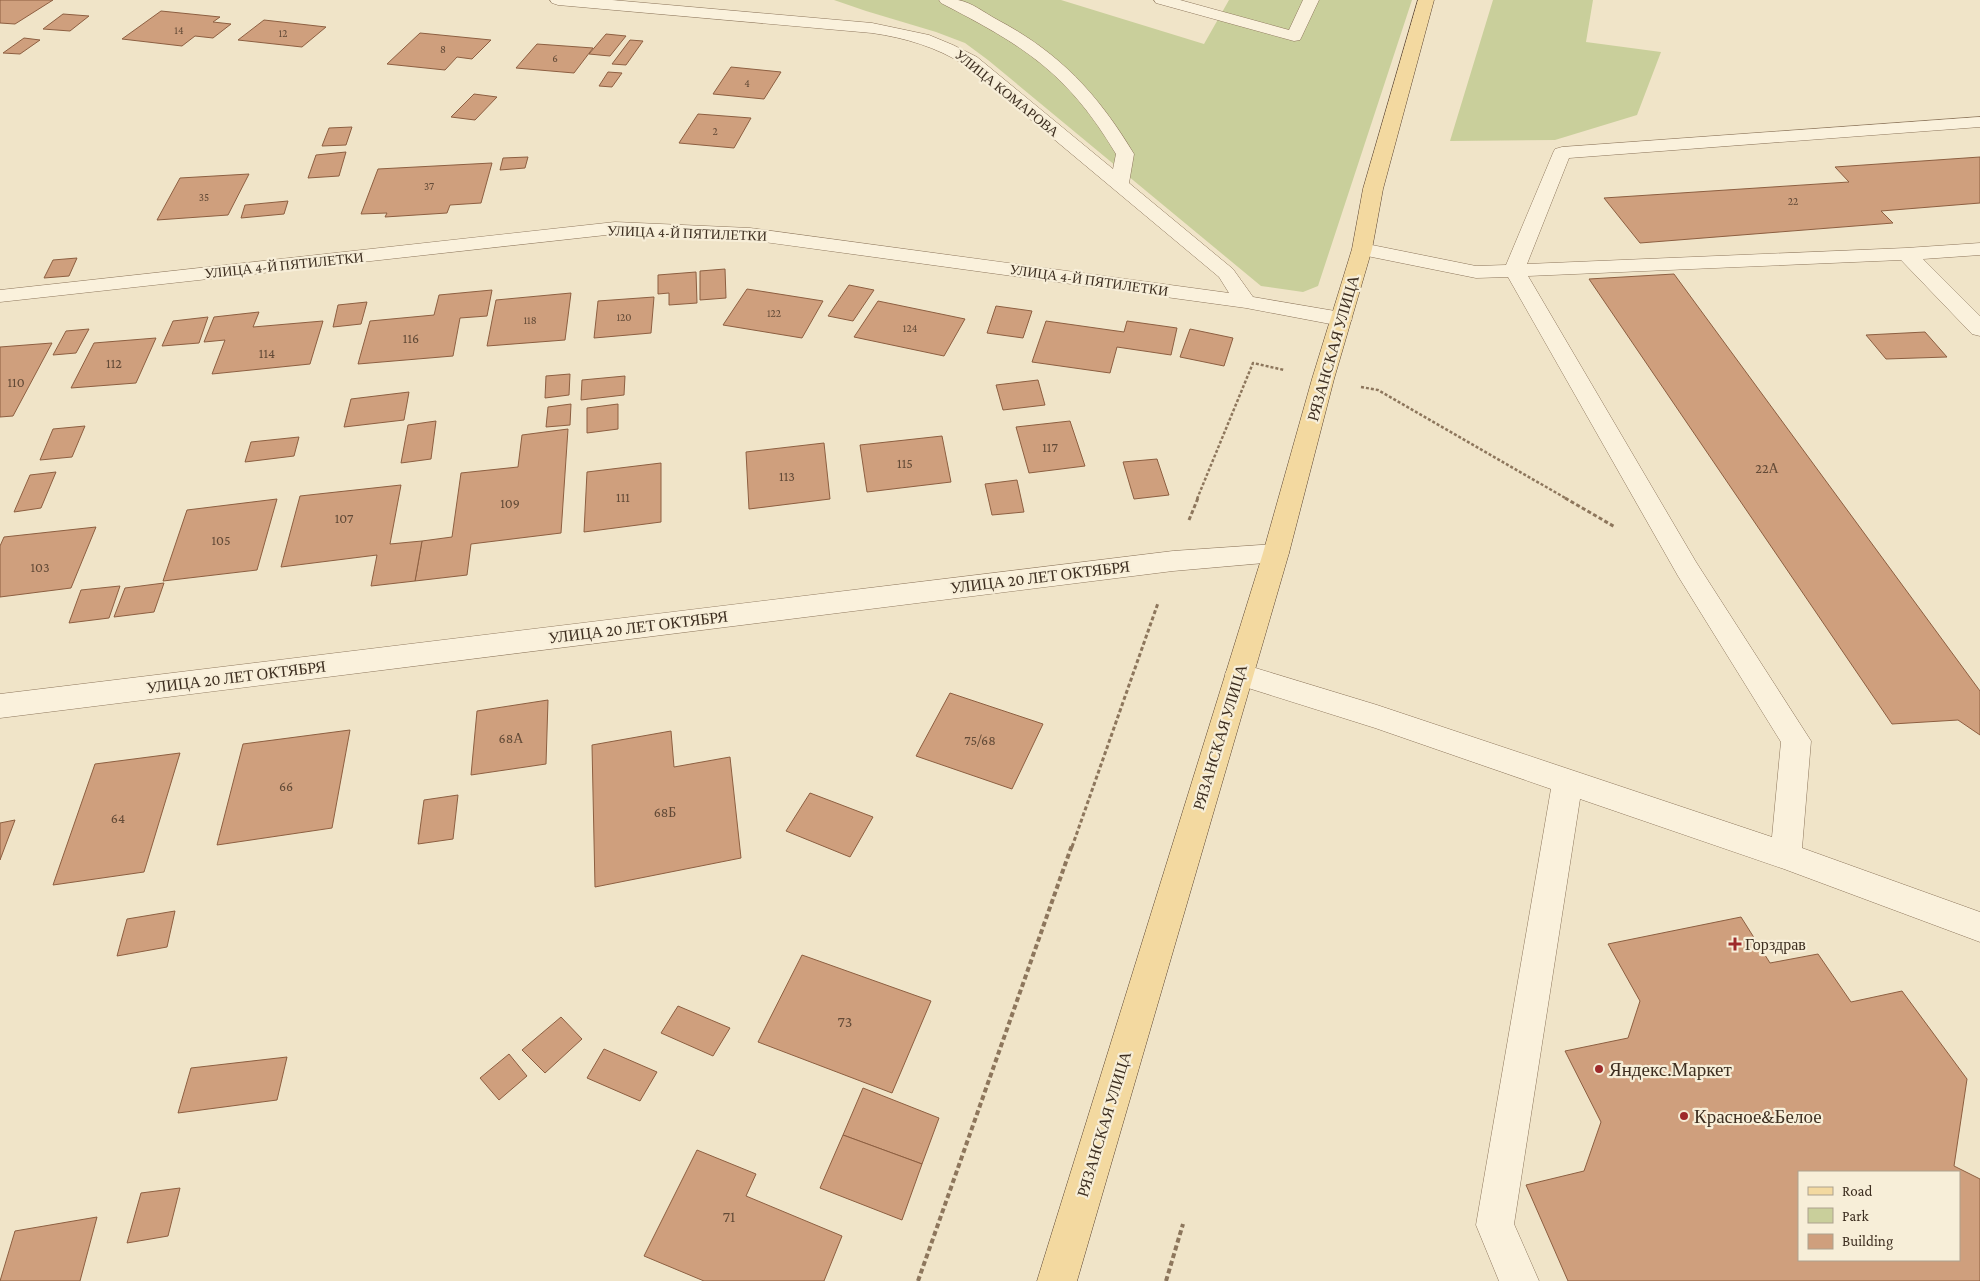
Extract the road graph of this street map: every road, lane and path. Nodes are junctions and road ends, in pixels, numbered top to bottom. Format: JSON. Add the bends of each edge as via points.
{"nodes":[{"id":1,"x":558,"y":0,"type":"edge"},
{"id":2,"x":947,"y":0,"type":"edge"},
{"id":3,"x":1162,"y":0,"type":"edge"},
{"id":4,"x":1311,"y":0,"type":"edge"},
{"id":5,"x":1426,"y":0,"type":"edge"},
{"id":6,"x":1437,"y":0,"type":"edge"},
{"id":7,"x":1980,"y":122,"type":"edge"},
{"id":8,"x":1119,"y":184,"type":"junction"},
{"id":9,"x":1373,"y":189,"type":"junction"},
{"id":10,"x":1362,"y":249,"type":"junction"},
{"id":11,"x":1980,"y":249,"type":"edge"},
{"id":12,"x":1906,"y":254,"type":"junction"},
{"id":13,"x":1514,"y":270,"type":"junction"},
{"id":14,"x":0,"y":296,"type":"edge"},
{"id":15,"x":1246,"y":302,"type":"junction"},
{"id":16,"x":1341,"y":319,"type":"junction"},
{"id":17,"x":1980,"y":329,"type":"edge"},
{"id":18,"x":1276,"y":553,"type":"junction"},
{"id":19,"x":1239,"y":674,"type":"junction"},
{"id":20,"x":0,"y":706,"type":"edge"},
{"id":21,"x":1568,"y":783,"type":"junction"},
{"id":22,"x":1786,"y":856,"type":"junction"},
{"id":23,"x":1980,"y":927,"type":"edge"},
{"id":24,"x":1183,"y":1224,"type":"dead end"},
{"id":25,"x":1057,"y":1281,"type":"edge"},
{"id":26,"x":1166,"y":1281,"type":"edge"},
{"id":27,"x":1519,"y":1281,"type":"edge"}],
"edges":[{"from":1,"to":8,"type":"street","name":"УЛИЦА КОМАРОВА","via":[[872,28],[929,40],[971,61]]},
{"from":2,"to":8,"type":"street","via":[[1040,53],[1079,88],[1125,154]]},
{"from":3,"to":4,"type":"street","via":[[1294,36]]},
{"from":5,"to":9,"type":"main road","name":"РЯЗАНСКАЯ УЛИЦА"},
{"from":6,"to":9,"type":"main road","name":"РЯЗАНСКАЯ УЛИЦА"},
{"from":7,"to":13,"type":"street","via":[[1562,153]]},
{"from":8,"to":15,"type":"street","name":"УЛИЦА КОМАРОВА","via":[[1226,273]]},
{"from":9,"to":10,"type":"main road","name":"РЯЗАНСКАЯ УЛИЦА"},
{"from":10,"to":13,"type":"street","via":[[1476,272]]},
{"from":10,"to":16,"type":"main road","name":"РЯЗАНСКАЯ УЛИЦА"},
{"from":11,"to":12,"type":"street"},
{"from":12,"to":13,"type":"street"},
{"from":12,"to":17,"type":"street"},
{"from":13,"to":22,"type":"street","via":[[1687,569],[1796,741]]},
{"from":14,"to":15,"type":"street","name":"УЛИЦА 4-Й ПЯТИЛЕТКИ","via":[[615,228],[750,234]]},
{"from":15,"to":16,"type":"street","name":"УЛИЦА 4-Й ПЯТИЛЕТКИ"},
{"from":16,"to":18,"type":"main road","name":"РЯЗАНСКАЯ УЛИЦА"},
{"from":18,"to":19,"type":"main road","name":"РЯЗАНСКАЯ УЛИЦА"},
{"from":18,"to":20,"type":"street","name":"УЛИЦА 20 ЛЕТ ОКТЯБРЯ","via":[[1172,561]]},
{"from":19,"to":21,"type":"street","via":[[1377,717]]},
{"from":19,"to":25,"type":"main road","name":"РЯЗАНСКАЯ УЛИЦА"},
{"from":21,"to":22,"type":"street"},
{"from":21,"to":27,"type":"street","via":[[1495,1224]]},
{"from":22,"to":23,"type":"street"},
{"from":24,"to":26,"type":"path"}]}
